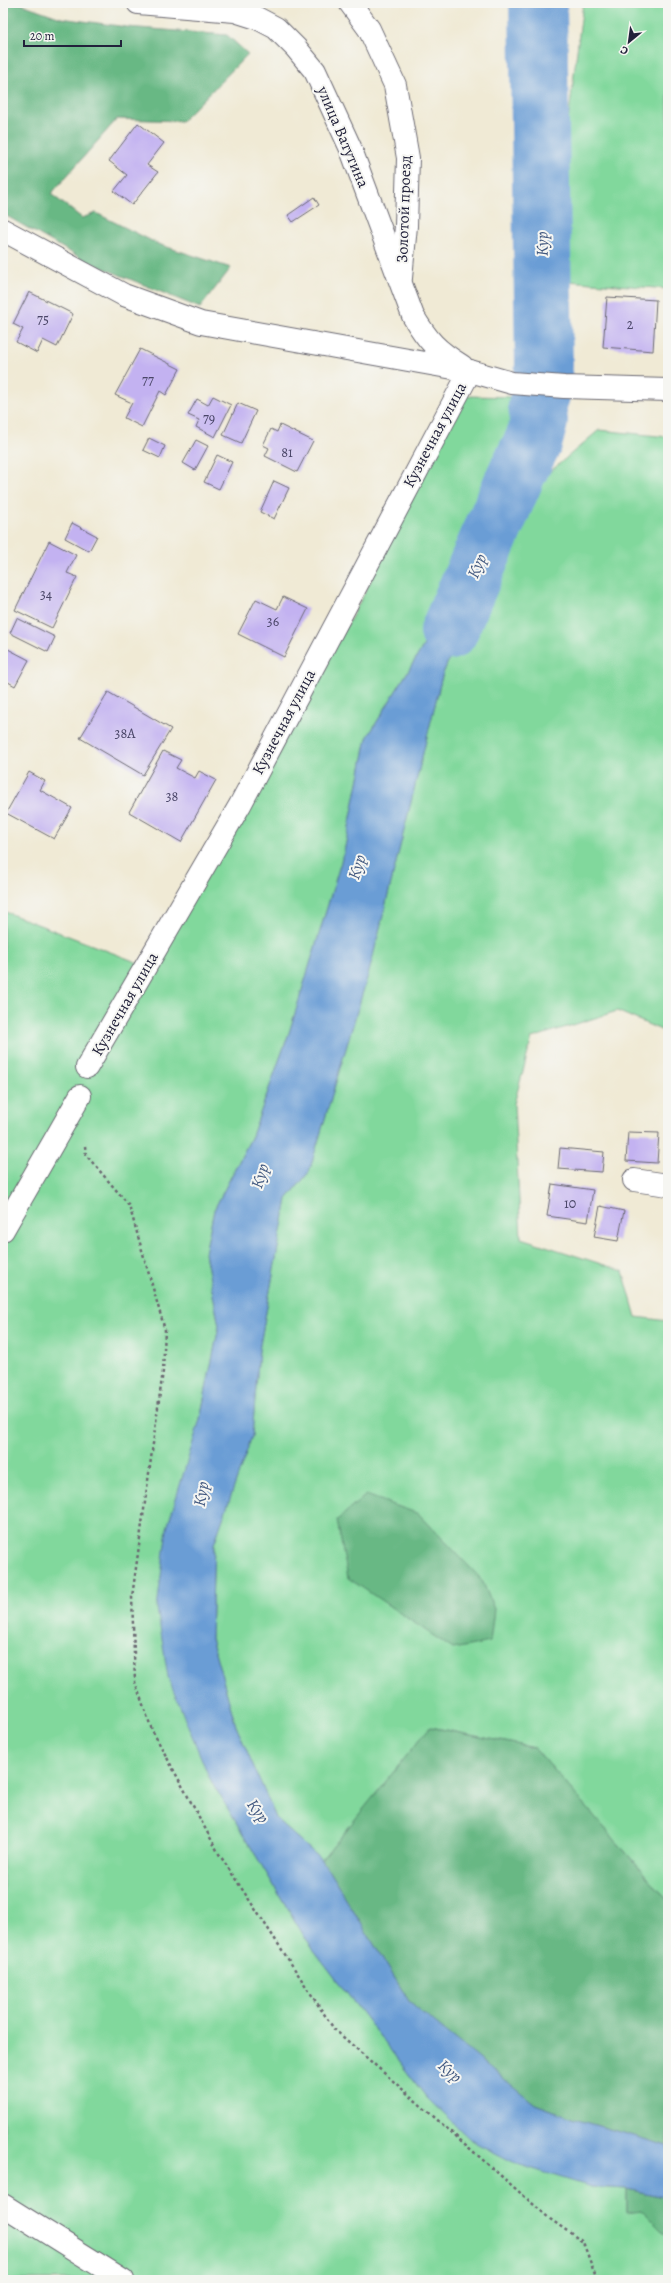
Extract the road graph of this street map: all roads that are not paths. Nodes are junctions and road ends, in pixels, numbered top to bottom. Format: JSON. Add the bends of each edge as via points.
{"nodes":[{"id":1,"x":138,"y":3,"type":"edge"},
{"id":2,"x":350,"y":3,"type":"edge"},
{"id":3,"x":3,"y":230,"type":"edge"},
{"id":4,"x":400,"y":284,"type":"junction"},
{"id":5,"x":470,"y":371,"type":"junction"},
{"id":6,"x":668,"y":390,"type":"edge"},
{"id":7,"x":87,"y":1067,"type":"dead end"},
{"id":8,"x":80,"y":1096,"type":"dead end"},
{"id":9,"x":634,"y":1180,"type":"dead end"},
{"id":10,"x":668,"y":1185,"type":"edge"},
{"id":11,"x":3,"y":1230,"type":"edge"},
{"id":12,"x":3,"y":2205,"type":"edge"},
{"id":13,"x":123,"y":2280,"type":"edge"}],
"edges":[{"from":1,"to":4,"type":"street","name":"улица Ватутина","via":[[234,11],[257,18],[276,28],[296,48],[315,71],[350,147]]},
{"from":2,"to":4,"type":"street","name":"Золотой проезд","via":[[369,28],[395,85],[408,158],[406,226]]},
{"from":3,"to":5,"type":"street","via":[[124,296],[201,322]]},
{"from":4,"to":5,"type":"street","name":"улица Ватутина","via":[[413,316],[426,337],[440,353]]},
{"from":5,"to":6,"type":"street","via":[[512,383]]},
{"from":5,"to":7,"type":"street","name":"Кузнечная улица","via":[[240,806]]},
{"from":8,"to":11,"type":"street"},
{"from":9,"to":10,"type":"street"},
{"from":12,"to":13,"type":"street"}]}
